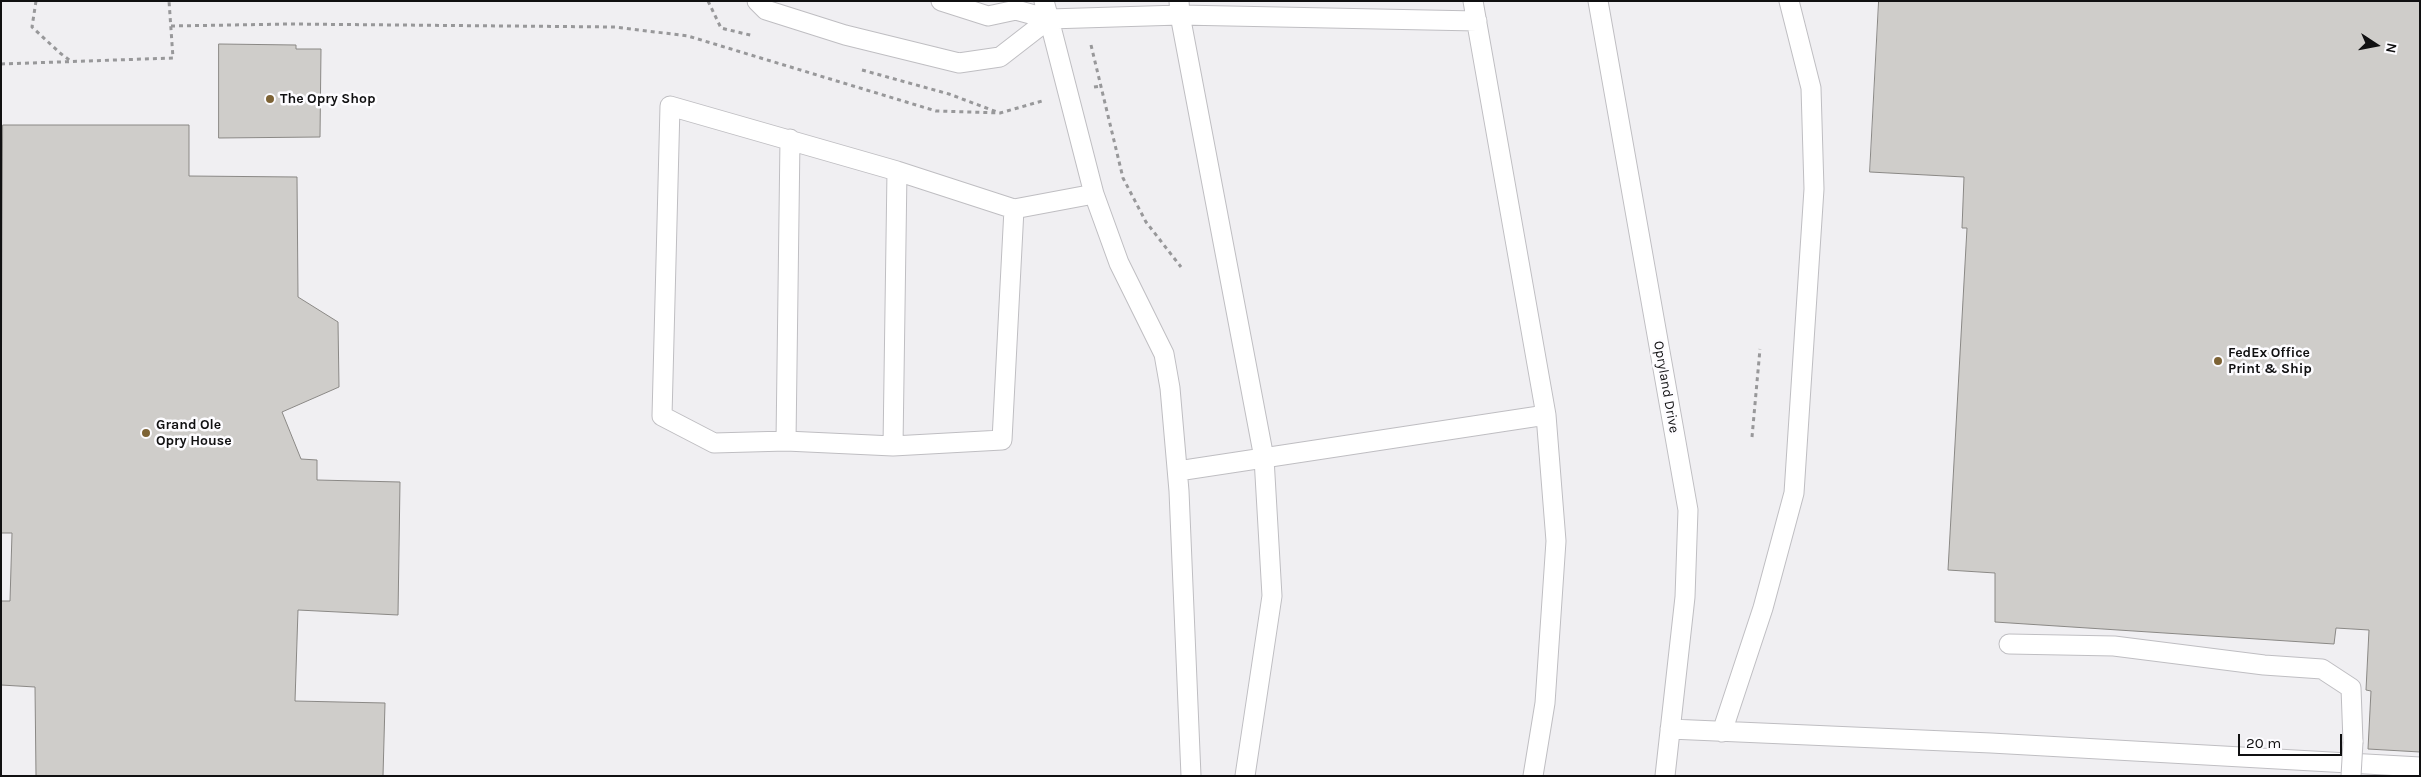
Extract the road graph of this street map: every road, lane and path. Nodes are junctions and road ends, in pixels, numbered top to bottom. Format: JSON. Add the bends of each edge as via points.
{"nodes":[{"id":1,"x":36,"y":1,"type":"edge"},
{"id":2,"x":169,"y":1,"type":"edge"},
{"id":3,"x":757,"y":1,"type":"edge"},
{"id":4,"x":941,"y":1,"type":"edge"},
{"id":5,"x":1473,"y":1,"type":"edge"},
{"id":6,"x":1598,"y":1,"type":"edge"},
{"id":7,"x":1789,"y":1,"type":"edge"},
{"id":8,"x":1179,"y":8,"type":"edge"},
{"id":9,"x":1046,"y":10,"type":"edge"},
{"id":10,"x":1084,"y":18,"type":"junction"},
{"id":11,"x":1477,"y":21,"type":"junction"},
{"id":12,"x":171,"y":26,"type":"junction"},
{"id":13,"x":72,"y":62,"type":"junction"},
{"id":14,"x":1,"y":64,"type":"edge"},
{"id":15,"x":1101,"y":86,"type":"junction"},
{"id":16,"x":1068,"y":94,"type":"junction"},
{"id":17,"x":790,"y":139,"type":"junction"},
{"id":18,"x":897,"y":171,"type":"junction"},
{"id":19,"x":1094,"y":194,"type":"junction"},
{"id":20,"x":1014,"y":210,"type":"junction"},
{"id":21,"x":1182,"y":267,"type":"dead end"},
{"id":22,"x":1760,"y":349,"type":"dead end"},
{"id":23,"x":1546,"y":415,"type":"junction"},
{"id":24,"x":1752,"y":437,"type":"dead end"},
{"id":25,"x":786,"y":441,"type":"junction"},
{"id":26,"x":893,"y":446,"type":"junction"},
{"id":27,"x":1264,"y":458,"type":"junction"},
{"id":28,"x":1178,"y":471,"type":"junction"},
{"id":29,"x":2009,"y":644,"type":"dead end"},
{"id":30,"x":1670,"y":729,"type":"junction"},
{"id":31,"x":1722,"y":732,"type":"junction"},
{"id":32,"x":2420,"y":767,"type":"edge"},
{"id":33,"x":1191,"y":776,"type":"edge"},
{"id":34,"x":1245,"y":776,"type":"edge"},
{"id":35,"x":1533,"y":776,"type":"edge"},
{"id":36,"x":1664,"y":776,"type":"edge"},
{"id":37,"x":2351,"y":776,"type":"edge"}],
"edges":[{"from":1,"to":13,"type":"path","via":[[32,27]]},
{"from":2,"to":12,"type":"path"},
{"from":3,"to":9,"type":"lane","via":[[766,10],[845,35],[959,63],[1000,57]]},
{"from":4,"to":9,"type":"lane","via":[[988,16],[1016,10]]},
{"from":5,"to":11,"type":"lane"},
{"from":6,"to":30,"type":"lane","name":"Opryland Drive","via":[[1688,510],[1685,597]]},
{"from":7,"to":31,"type":"lane","via":[[1811,88],[1814,188],[1794,493],[1763,608]]},
{"from":8,"to":10,"type":"lane"},
{"from":8,"to":11,"type":"lane"},
{"from":8,"to":27,"type":"lane"},
{"from":9,"to":10,"type":"lane"},
{"from":9,"to":16,"type":"lane"},
{"from":10,"to":15,"type":"path"},
{"from":11,"to":23,"type":"lane"},
{"from":12,"to":13,"type":"path","via":[[173,58]]},
{"from":12,"to":16,"type":"path","via":[[615,27],[688,36],[936,111],[1000,113]]},
{"from":13,"to":14,"type":"path"},
{"from":15,"to":16,"type":"path"},
{"from":15,"to":21,"type":"path","via":[[1123,178],[1146,222]]},
{"from":16,"to":19,"type":"lane"},
{"from":17,"to":18,"type":"lane"},
{"from":17,"to":25,"type":"lane"},
{"from":17,"to":25,"type":"lane","via":[[670,106],[662,416],[714,443]]},
{"from":18,"to":20,"type":"lane"},
{"from":18,"to":26,"type":"lane"},
{"from":19,"to":20,"type":"lane"},
{"from":19,"to":28,"type":"lane","via":[[1120,263],[1164,354]]},
{"from":20,"to":26,"type":"lane","via":[[1002,440]]},
{"from":22,"to":24,"type":"path"},
{"from":23,"to":27,"type":"lane"},
{"from":23,"to":35,"type":"lane","via":[[1556,542],[1545,703]]},
{"from":25,"to":26,"type":"lane"},
{"from":27,"to":28,"type":"lane"},
{"from":27,"to":34,"type":"lane","via":[[1272,596]]},
{"from":28,"to":33,"type":"lane"},
{"from":29,"to":37,"type":"lane","bridge":true,"via":[[2114,646],[2322,669],[2351,688]]},
{"from":30,"to":31,"type":"lane"},
{"from":30,"to":36,"type":"lane","name":"Opryland Drive"},
{"from":31,"to":32,"type":"lane"}]}
